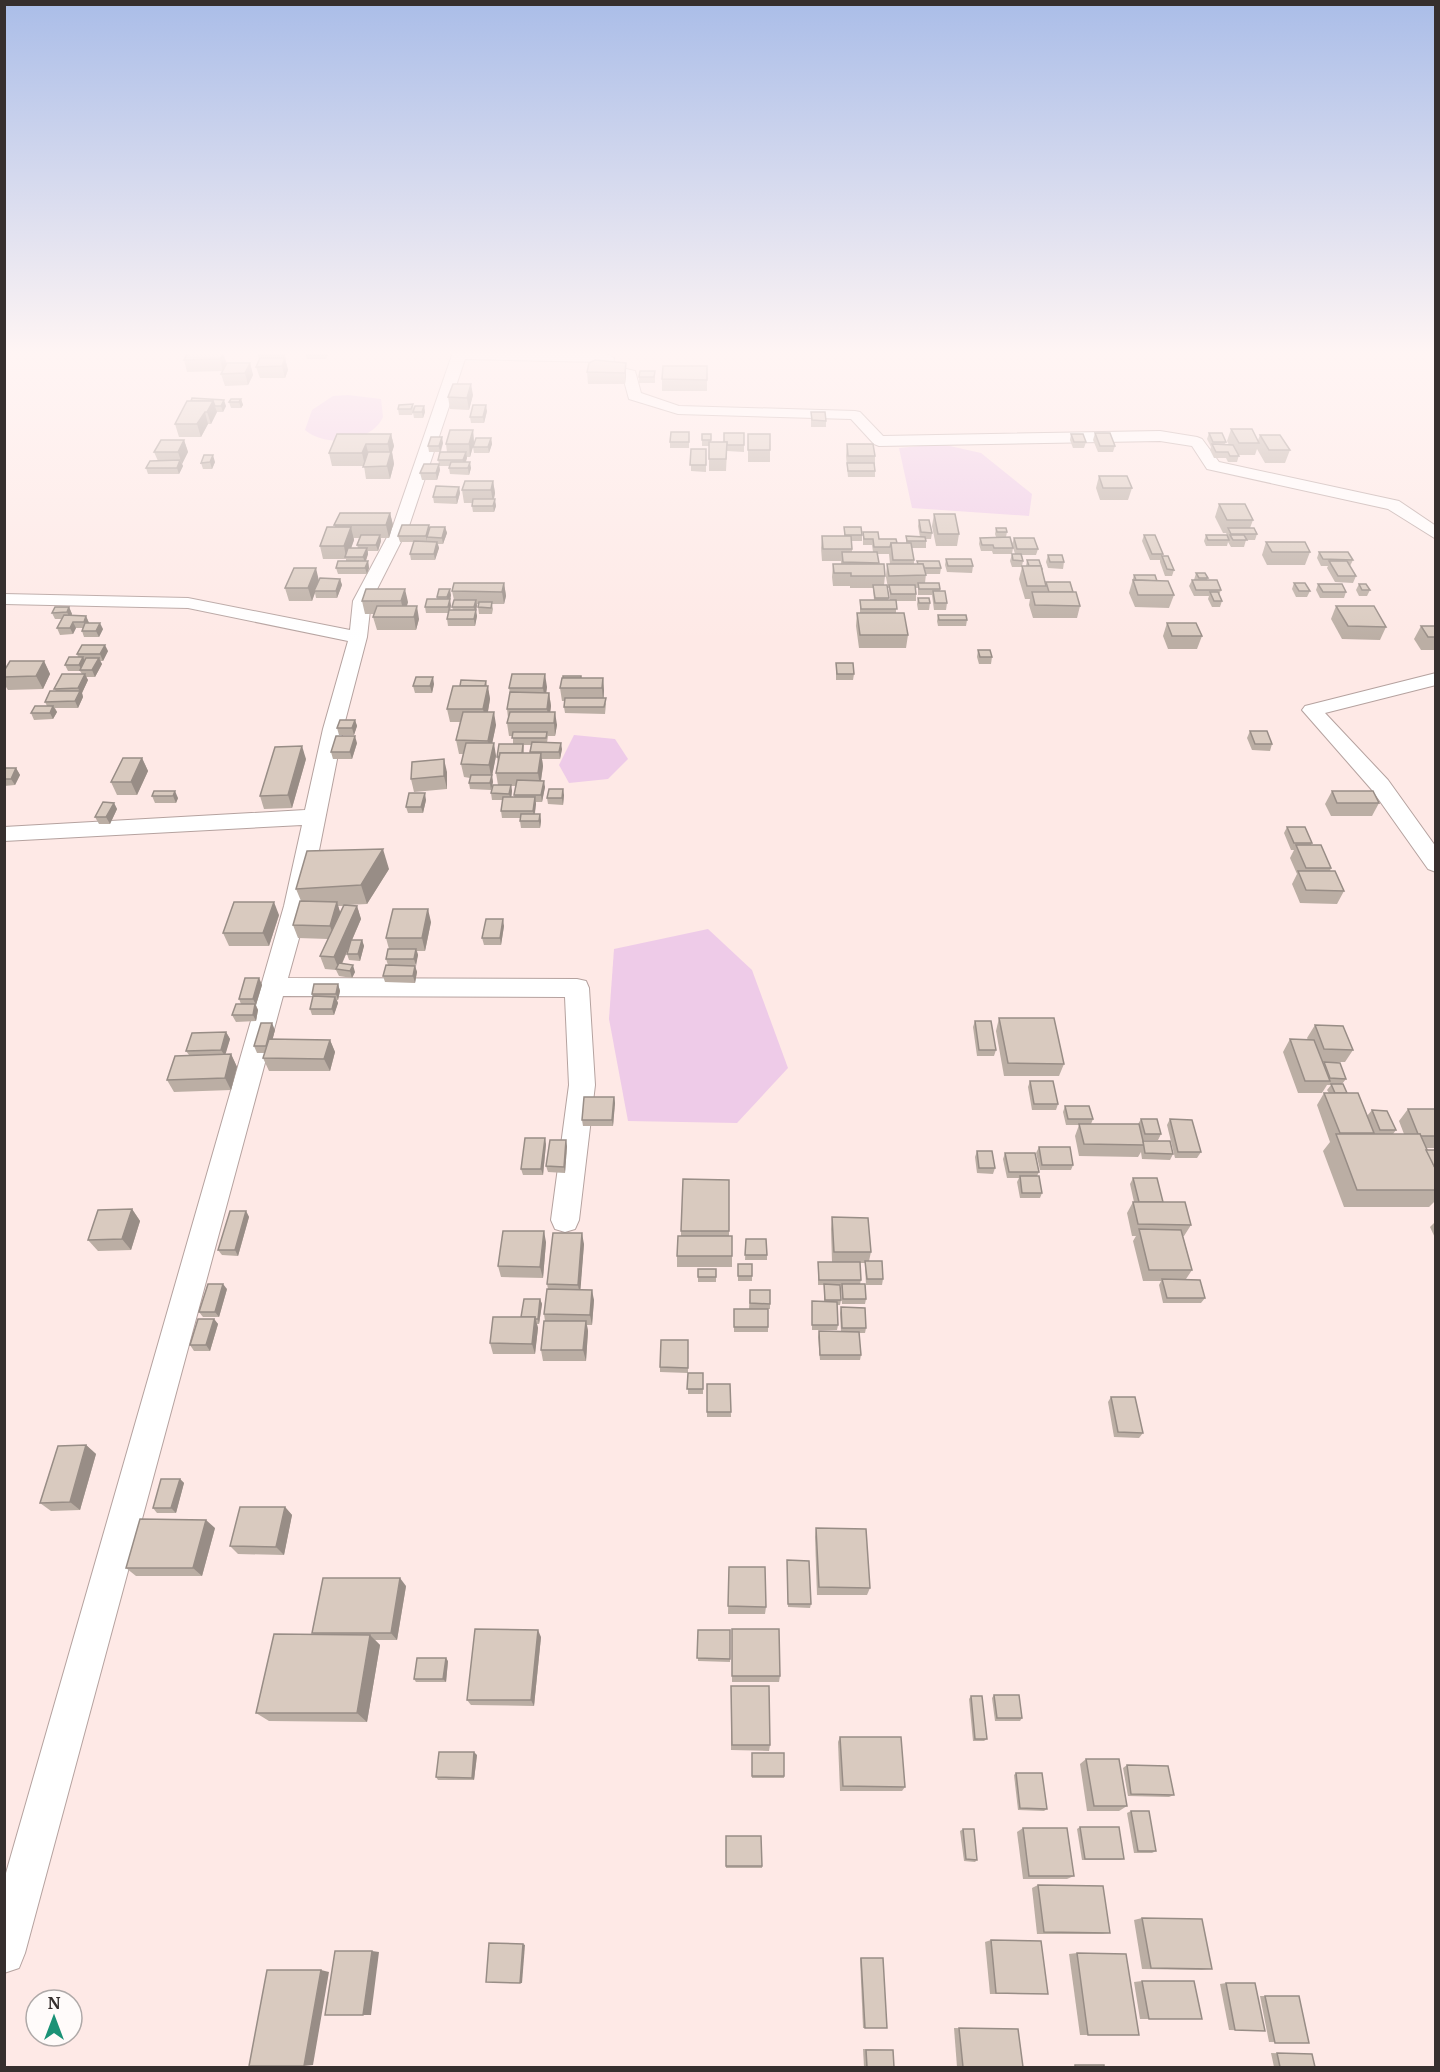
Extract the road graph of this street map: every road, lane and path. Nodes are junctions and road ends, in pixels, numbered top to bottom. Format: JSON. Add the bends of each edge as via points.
{"nodes":[{"id":1,"x":427,"y":449,"type":"edge"},
{"id":2,"x":1201,"y":449,"type":"edge"},
{"id":3,"x":1436,"y":534,"type":"edge"},
{"id":4,"x":4,"y":599,"type":"edge"},
{"id":5,"x":358,"y":637,"type":"junction"},
{"id":6,"x":1436,"y":679,"type":"edge"},
{"id":7,"x":314,"y":817,"type":"junction"},
{"id":8,"x":4,"y":834,"type":"edge"},
{"id":9,"x":1436,"y":864,"type":"edge"},
{"id":10,"x":273,"y":987,"type":"junction"},
{"id":11,"x":565,"y":1220,"type":"dead end"},
{"id":12,"x":4,"y":1953,"type":"edge"}],
"edges":[{"from":1,"to":5,"type":"street","via":[[401,526],[362,601]]},
{"from":2,"to":3,"type":"street","via":[[1213,466],[1393,505]]},
{"from":4,"to":5,"type":"street","via":[[188,603]]},
{"from":5,"to":7,"type":"street"},
{"from":6,"to":9,"type":"street","via":[[1312,710],[1380,785]]},
{"from":7,"to":8,"type":"street"},
{"from":7,"to":10,"type":"street","via":[[296,906]]},
{"from":10,"to":11,"type":"street","via":[[577,988],[582,1085]]},
{"from":10,"to":12,"type":"street"}]}
